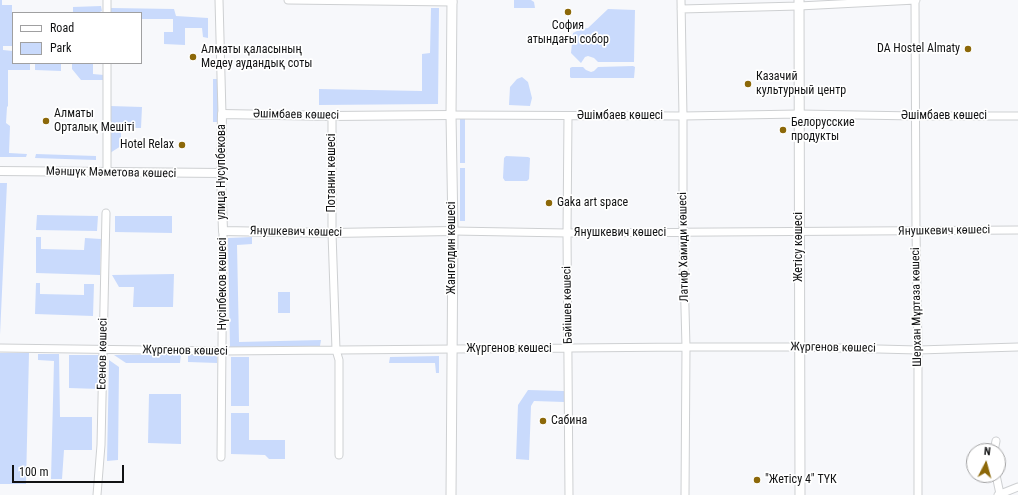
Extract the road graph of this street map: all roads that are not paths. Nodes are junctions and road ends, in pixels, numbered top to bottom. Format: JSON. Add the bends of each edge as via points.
{"nodes":[{"id":1,"x":107,"y":0,"type":"edge"},
{"id":2,"x":220,"y":0,"type":"edge"},
{"id":3,"x":288,"y":0,"type":"edge"},
{"id":4,"x":338,"y":0,"type":"edge"},
{"id":5,"x":681,"y":0,"type":"edge"},
{"id":6,"x":916,"y":0,"type":"edge"},
{"id":7,"x":452,"y":1,"type":"edge"},
{"id":8,"x":799,"y":3,"type":"edge"},
{"id":9,"x":681,"y":9,"type":"junction"},
{"id":10,"x":107,"y":12,"type":"edge"},
{"id":11,"x":107,"y":64,"type":"edge"},
{"id":12,"x":222,"y":114,"type":"junction"},
{"id":13,"x":451,"y":114,"type":"junction"},
{"id":14,"x":799,"y":114,"type":"junction"},
{"id":15,"x":332,"y":116,"type":"junction"},
{"id":16,"x":568,"y":116,"type":"junction"},
{"id":17,"x":683,"y":116,"type":"junction"},
{"id":18,"x":916,"y":116,"type":"junction"},
{"id":19,"x":1018,"y":116,"type":"edge"},
{"id":20,"x":0,"y":171,"type":"edge"},
{"id":21,"x":107,"y":173,"type":"junction"},
{"id":22,"x":221,"y":173,"type":"junction"},
{"id":23,"x":106,"y":213,"type":"dead end"},
{"id":24,"x":1018,"y":230,"type":"edge"},
{"id":25,"x":223,"y":231,"type":"junction"},
{"id":26,"x":453,"y":231,"type":"junction"},
{"id":27,"x":800,"y":231,"type":"junction"},
{"id":28,"x":683,"y":232,"type":"junction"},
{"id":29,"x":916,"y":232,"type":"junction"},
{"id":30,"x":332,"y":233,"type":"junction"},
{"id":31,"x":567,"y":233,"type":"junction"},
{"id":32,"x":686,"y":347,"type":"junction"},
{"id":33,"x":800,"y":347,"type":"junction"},
{"id":34,"x":1018,"y":347,"type":"edge"},
{"id":35,"x":0,"y":348,"type":"edge"},
{"id":36,"x":569,"y":348,"type":"junction"},
{"id":37,"x":453,"y":349,"type":"junction"},
{"id":38,"x":104,"y":350,"type":"junction"},
{"id":39,"x":336,"y":350,"type":"junction"},
{"id":40,"x":918,"y":350,"type":"junction"},
{"id":41,"x":223,"y":351,"type":"junction"},
{"id":42,"x":996,"y":440,"type":"dead end"},
{"id":43,"x":995,"y":443,"type":"edge"},
{"id":44,"x":339,"y":454,"type":"dead end"},
{"id":45,"x":221,"y":457,"type":"dead end"},
{"id":46,"x":997,"y":483,"type":"edge"},
{"id":47,"x":1018,"y":487,"type":"edge"},
{"id":48,"x":999,"y":494,"type":"edge"},
{"id":49,"x":97,"y":495,"type":"edge"},
{"id":50,"x":451,"y":495,"type":"edge"},
{"id":51,"x":569,"y":495,"type":"edge"},
{"id":52,"x":685,"y":495,"type":"edge"},
{"id":53,"x":800,"y":495,"type":"edge"},
{"id":54,"x":918,"y":495,"type":"edge"}],
"edges":[{"from":1,"to":10,"type":"street"},
{"from":2,"to":12,"type":"street"},
{"from":3,"to":4,"type":"street"},
{"from":4,"to":7,"type":"street"},
{"from":5,"to":9,"type":"street","name":"Латиф Хамиди көшесі"},
{"from":6,"to":8,"type":"street"},
{"from":6,"to":18,"type":"street","name":"Шерхан Мұртаза көшесі"},
{"from":7,"to":13,"type":"main road","name":"Жангелдин көшесі"},
{"from":8,"to":9,"type":"street"},
{"from":8,"to":14,"type":"main road","name":"Жетісу көшесі"},
{"from":9,"to":17,"type":"street","name":"Латиф Хамиди көшесі"},
{"from":11,"to":21,"type":"street"},
{"from":12,"to":15,"type":"street","name":"Әшімбаев көшесі"},
{"from":12,"to":22,"type":"street","name":"улица Нусупбекова"},
{"from":13,"to":15,"type":"street","name":"Әшімбаев көшесі"},
{"from":13,"to":16,"type":"street","name":"Әшімбаев көшесі"},
{"from":13,"to":26,"type":"main road","name":"Жангелдин көшесі"},
{"from":14,"to":17,"type":"street","name":"Әшімбаев көшесі"},
{"from":14,"to":18,"type":"street","name":"Әшімбаев көшесі"},
{"from":14,"to":27,"type":"main road","name":"Жетісу көшесі"},
{"from":15,"to":30,"type":"street","name":"Потанин көшесі"},
{"from":16,"to":17,"type":"street","name":"Әшімбаев көшесі"},
{"from":16,"to":31,"type":"street","name":"Бәйішев көшесі"},
{"from":17,"to":28,"type":"street","name":"Латиф Хамиди көшесі"},
{"from":18,"to":19,"type":"street","name":"Әшімбаев көшесі"},
{"from":18,"to":29,"type":"street","name":"Шерхан Мұртаза көшесі"},
{"from":20,"to":21,"type":"street","name":"Мәншүк Мәметова көшесі"},
{"from":21,"to":22,"type":"street","name":"Мәншүк Мәметова көшесі"},
{"from":22,"to":25,"type":"street","name":"улица Нусупбекова"},
{"from":23,"to":38,"type":"street","name":"Есенов көшесі"},
{"from":24,"to":29,"type":"street","name":"Янушкевич көшесі"},
{"from":25,"to":30,"type":"street","name":"Янушкевич көшесі"},
{"from":25,"to":41,"type":"street","name":"Нүсіпбеков көшесі"},
{"from":26,"to":30,"type":"street","name":"Янушкевич көшесі"},
{"from":26,"to":31,"type":"street","name":"Янушкевич көшесі"},
{"from":26,"to":37,"type":"main road","name":"Жангелдин көшесі"},
{"from":27,"to":28,"type":"street","name":"Янушкевич көшесі"},
{"from":27,"to":29,"type":"street","name":"Янушкевич көшесі"},
{"from":27,"to":33,"type":"main road","name":"Жетісу көшесі"},
{"from":28,"to":31,"type":"street","name":"Янушкевич көшесі"},
{"from":28,"to":32,"type":"street","name":"Латиф Хамиди көшесі"},
{"from":29,"to":40,"type":"street","name":"Шерхан Мұртаза көшесі"},
{"from":30,"to":39,"type":"street","name":"Потанин көшесі"},
{"from":31,"to":36,"type":"street","name":"Бәйішев көшесі"},
{"from":32,"to":33,"type":"street","name":"Жүргенов көшесі"},
{"from":32,"to":36,"type":"street","name":"Жүргенов көшесі"},
{"from":32,"to":52,"type":"street","name":"Латиф Хамиди көшесі"},
{"from":33,"to":40,"type":"street","name":"Жүргенов көшесі"},
{"from":33,"to":53,"type":"main road","name":"Жетісу көшесі"},
{"from":34,"to":40,"type":"street","name":"Жүргенов көшесі"},
{"from":35,"to":38,"type":"street","name":"Жүргенов көшесі"},
{"from":36,"to":37,"type":"street","name":"Жүргенов көшесі"},
{"from":36,"to":51,"type":"street","name":"Бәйішев көшесі"},
{"from":37,"to":39,"type":"street","name":"Жүргенов көшесі"},
{"from":37,"to":50,"type":"main road","name":"Жангелдин көшесі"},
{"from":38,"to":41,"type":"street","name":"Жүргенов көшесі"},
{"from":38,"to":49,"type":"street","name":"Есенов көшесі"},
{"from":39,"to":41,"type":"street","name":"Жүргенов көшесі"},
{"from":39,"to":44,"type":"street","name":"Потанин көшесі","via":[[340,360]]},
{"from":40,"to":54,"type":"street","name":"Шерхан Мұртаза көшесі"},
{"from":41,"to":45,"type":"street","name":"Нүсіпбеков көшесі"},
{"from":42,"to":43,"type":"street"},
{"from":46,"to":48,"type":"street"},
{"from":47,"to":48,"type":"street"}]}
